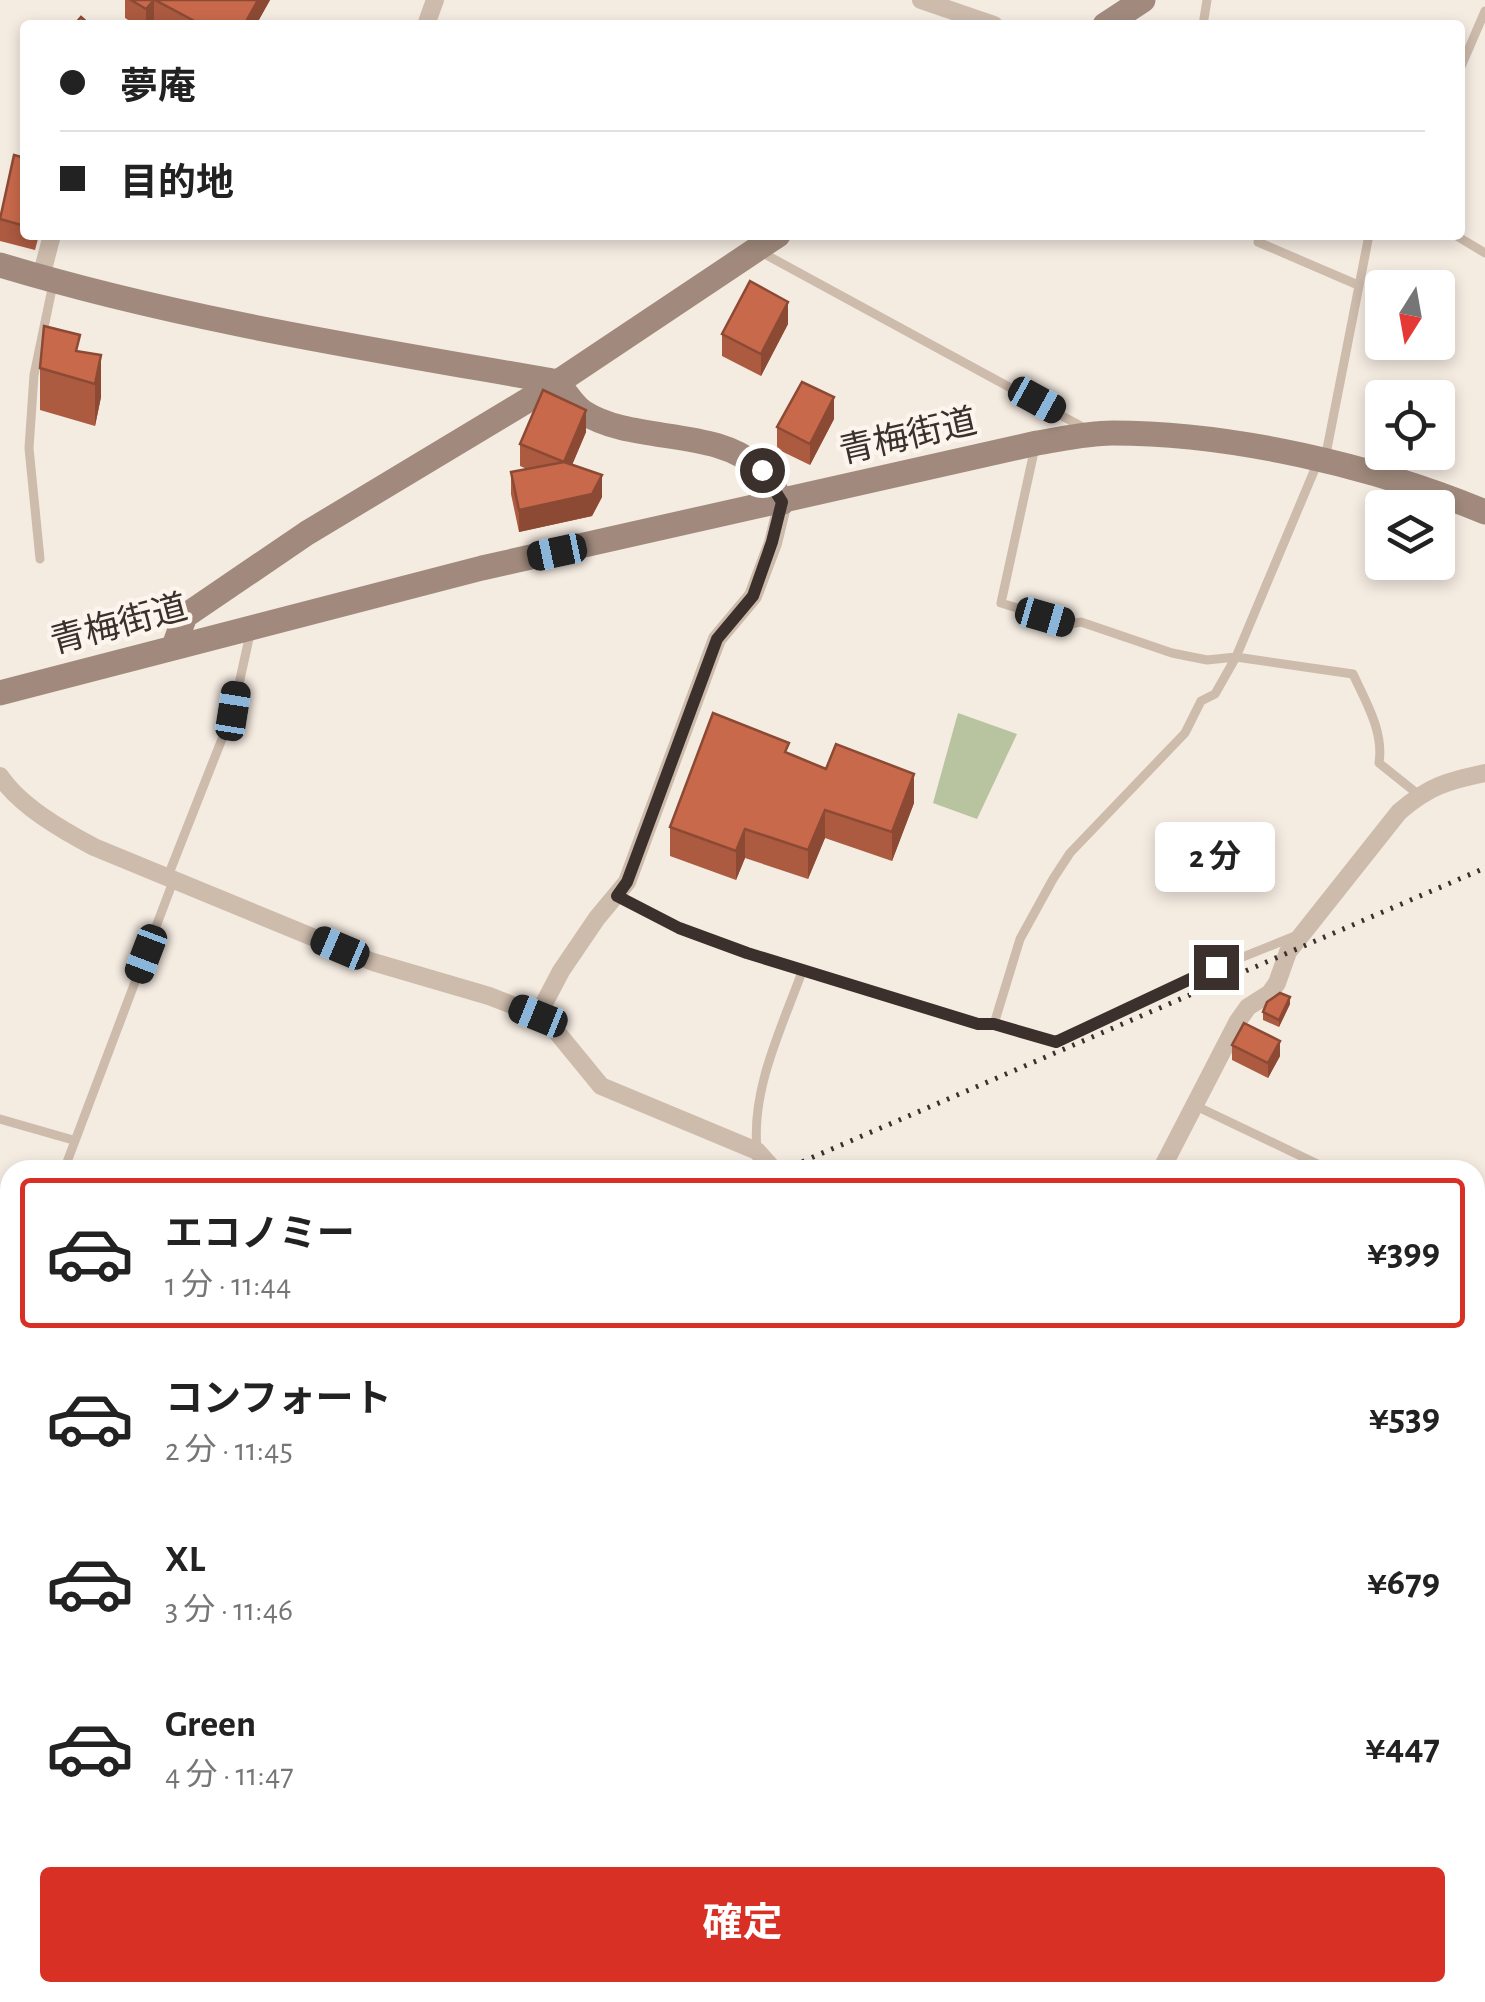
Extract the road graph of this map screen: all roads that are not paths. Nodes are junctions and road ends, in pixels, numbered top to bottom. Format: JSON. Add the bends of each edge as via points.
{"nodes":[{"id":1,"x":921,"y":0,"type":"edge"},
{"id":2,"x":1143,"y":0,"type":"edge"},
{"id":3,"x":1485,"y":11,"type":"edge"},
{"id":4,"x":979,"y":20,"type":"edge"},
{"id":5,"x":1112,"y":20,"type":"edge"},
{"id":6,"x":1465,"y":57,"type":"edge"},
{"id":7,"x":51,"y":240,"type":"edge"},
{"id":8,"x":1368,"y":240,"type":"edge"},
{"id":9,"x":768,"y":242,"type":"edge"},
{"id":10,"x":1258,"y":242,"type":"dead end"},
{"id":11,"x":0,"y":265,"type":"edge"},
{"id":12,"x":47,"y":279,"type":"junction"},
{"id":13,"x":1358,"y":285,"type":"junction"},
{"id":14,"x":558,"y":382,"type":"junction"},
{"id":15,"x":1094,"y":434,"type":"junction"},
{"id":16,"x":1036,"y":442,"type":"junction"},
{"id":17,"x":1321,"y":461,"type":"junction"},
{"id":18,"x":782,"y":502,"type":"junction"},
{"id":19,"x":1485,"y":512,"type":"edge"},
{"id":20,"x":40,"y":559,"type":"dead end"},
{"id":21,"x":252,"y":626,"type":"junction"},
{"id":22,"x":174,"y":646,"type":"junction"},
{"id":23,"x":1236,"y":657,"type":"junction"},
{"id":24,"x":0,"y":693,"type":"edge"},
{"id":25,"x":1485,"y":773,"type":"edge"},
{"id":26,"x":0,"y":776,"type":"edge"},
{"id":27,"x":1419,"y":795,"type":"junction"},
{"id":28,"x":171,"y":878,"type":"junction"},
{"id":29,"x":617,"y":896,"type":"junction"},
{"id":30,"x":1302,"y":934,"type":"junction"},
{"id":31,"x":804,"y":969,"type":"junction"},
{"id":32,"x":538,"y":1016,"type":"junction"},
{"id":33,"x":994,"y":1024,"type":"junction"},
{"id":34,"x":1196,"y":1106,"type":"junction"},
{"id":35,"x":0,"y":1118,"type":"edge"},
{"id":36,"x":73,"y":1140,"type":"junction"},
{"id":37,"x":757,"y":1150,"type":"junction"},
{"id":38,"x":67,"y":1160,"type":"edge"},
{"id":39,"x":766,"y":1160,"type":"edge"},
{"id":40,"x":1167,"y":1160,"type":"edge"},
{"id":41,"x":1309,"y":1160,"type":"edge"}],
"edges":[{"from":1,"to":4,"type":"street"},
{"from":2,"to":5,"type":"street"},
{"from":3,"to":6,"type":"lane"},
{"from":7,"to":12,"type":"street"},
{"from":8,"to":13,"type":"lane"},
{"from":9,"to":14,"type":"street"},
{"from":9,"to":15,"type":"lane"},
{"from":10,"to":13,"type":"lane"},
{"from":11,"to":12,"type":"street"},
{"from":12,"to":14,"type":"street","via":[[276,333]]},
{"from":12,"to":20,"type":"lane","via":[[29,448]]},
{"from":13,"to":17,"type":"lane"},
{"from":14,"to":18,"type":"street","via":[[580,410],[612,426],[711,444],[748,460]]},
{"from":14,"to":22,"type":"street","via":[[307,533],[185,616]]},
{"from":15,"to":16,"type":"street","name":"青梅街道"},
{"from":15,"to":17,"type":"street","name":"青梅街道","via":[[1184,438]]},
{"from":16,"to":18,"type":"street","name":"青梅街道"},
{"from":16,"to":23,"type":"lane","via":[[1002,603],[1172,653]]},
{"from":17,"to":19,"type":"street","name":"青梅街道"},
{"from":17,"to":23,"type":"lane"},
{"from":18,"to":21,"type":"street","name":"青梅街道"},
{"from":18,"to":29,"type":"street","via":[[753,596],[717,639]]},
{"from":21,"to":22,"type":"street","name":"青梅街道"},
{"from":21,"to":28,"type":"lane","via":[[233,711]]},
{"from":22,"to":24,"type":"street","name":"青梅街道"},
{"from":23,"to":27,"type":"lane","via":[[1353,674],[1375,723],[1379,763]]},
{"from":23,"to":33,"type":"lane","via":[[1184,733],[1052,878],[1020,939]]},
{"from":25,"to":27,"type":"street","via":[[1442,782]]},
{"from":26,"to":28,"type":"street","via":[[73,836]]},
{"from":27,"to":30,"type":"street"},
{"from":28,"to":32,"type":"street","via":[[373,962]]},
{"from":28,"to":36,"type":"lane"},
{"from":29,"to":31,"type":"lane","via":[[679,928]]},
{"from":29,"to":32,"type":"street","via":[[560,971]]},
{"from":30,"to":33,"type":"lane","via":[[1188,978],[1056,1042]]},
{"from":30,"to":34,"type":"street","via":[[1270,993],[1238,1021]]},
{"from":31,"to":33,"type":"lane"},
{"from":31,"to":37,"type":"lane","via":[[767,1069]]},
{"from":32,"to":37,"type":"street","via":[[601,1086]]},
{"from":34,"to":40,"type":"street"},
{"from":34,"to":41,"type":"lane"},
{"from":35,"to":36,"type":"lane"},
{"from":36,"to":38,"type":"lane"},
{"from":37,"to":39,"type":"street"}]}
